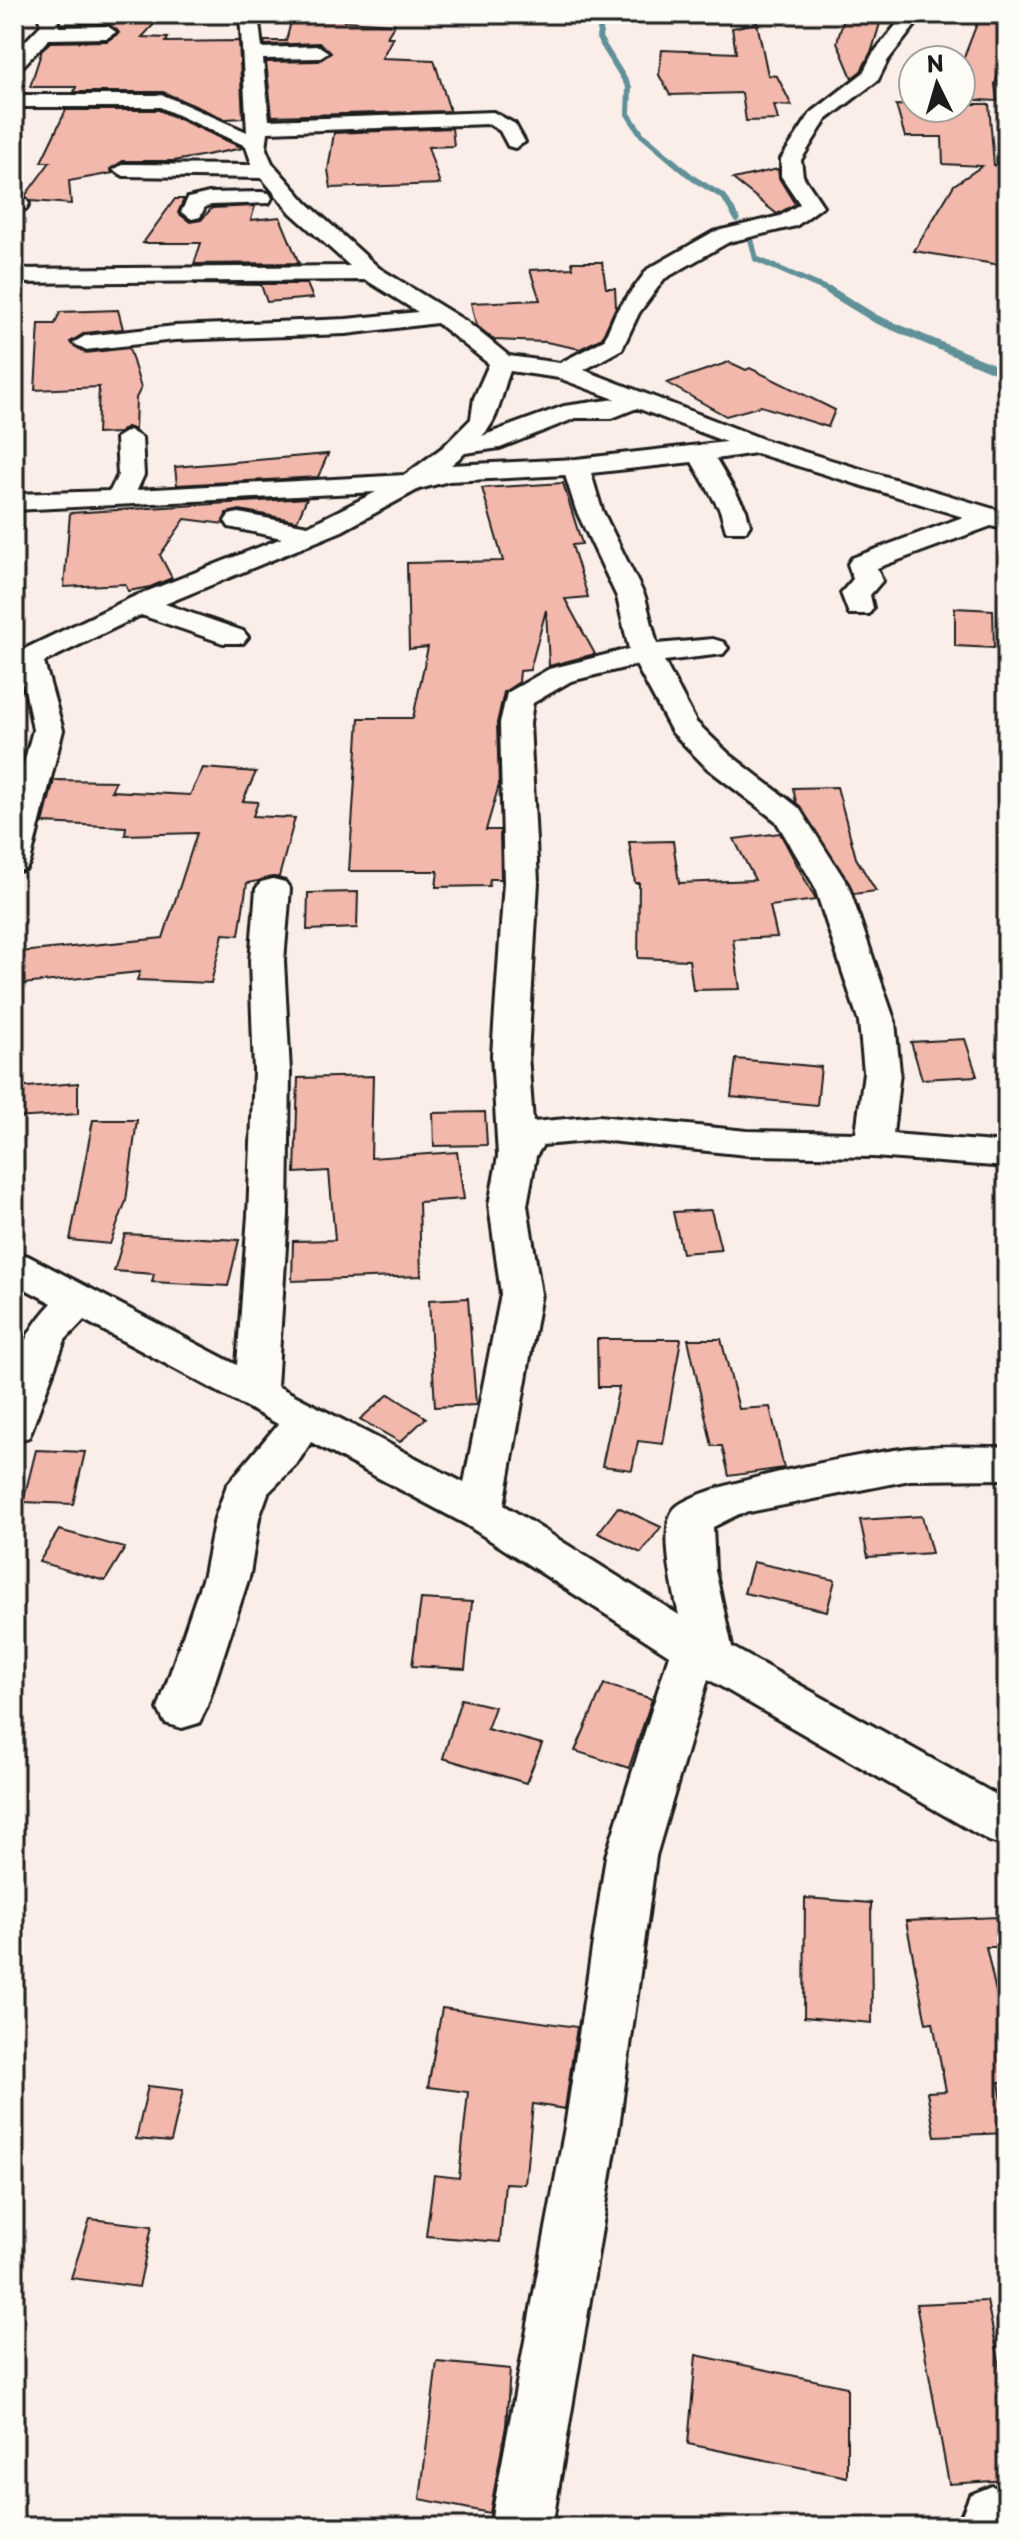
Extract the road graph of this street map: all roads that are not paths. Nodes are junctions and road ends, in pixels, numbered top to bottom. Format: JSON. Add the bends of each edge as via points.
{"nodes":[{"id":1,"x":249,"y":14,"type":"edge"},
{"id":2,"x":915,"y":14,"type":"edge"},
{"id":3,"x":46,"y":23,"type":"edge"},
{"id":4,"x":107,"y":32,"type":"dead end"},
{"id":5,"x":319,"y":52,"type":"dead end"},
{"id":6,"x":252,"y":54,"type":"junction"},
{"id":7,"x":15,"y":62,"type":"edge"},
{"id":8,"x":14,"y":101,"type":"edge"},
{"id":9,"x":385,"y":121,"type":"junction"},
{"id":10,"x":257,"y":135,"type":"junction"},
{"id":11,"x":399,"y":137,"type":"dead end"},
{"id":12,"x":515,"y":142,"type":"dead end"},
{"id":13,"x":124,"y":170,"type":"dead end"},
{"id":14,"x":267,"y":172,"type":"junction"},
{"id":15,"x":289,"y":197,"type":"junction"},
{"id":16,"x":192,"y":212,"type":"dead end"},
{"id":17,"x":371,"y":273,"type":"junction"},
{"id":18,"x":14,"y":276,"type":"edge"},
{"id":19,"x":439,"y":316,"type":"junction"},
{"id":20,"x":85,"y":343,"type":"dead end"},
{"id":21,"x":502,"y":362,"type":"junction"},
{"id":22,"x":564,"y":371,"type":"junction"},
{"id":23,"x":633,"y":400,"type":"junction"},
{"id":24,"x":129,"y":438,"type":"dead end"},
{"id":25,"x":458,"y":446,"type":"junction"},
{"id":26,"x":759,"y":446,"type":"junction"},
{"id":27,"x":700,"y":453,"type":"junction"},
{"id":28,"x":576,"y":467,"type":"junction"},
{"id":29,"x":236,"y":472,"type":"dead end"},
{"id":30,"x":414,"y":482,"type":"junction"},
{"id":31,"x":299,"y":489,"type":"junction"},
{"id":32,"x":119,"y":499,"type":"junction"},
{"id":33,"x":14,"y":502,"type":"edge"},
{"id":34,"x":999,"y":519,"type":"edge"},
{"id":35,"x":239,"y":521,"type":"dead end"},
{"id":36,"x":736,"y":525,"type":"dead end"},
{"id":37,"x":306,"y":534,"type":"junction"},
{"id":38,"x":140,"y":605,"type":"junction"},
{"id":39,"x":859,"y":608,"type":"dead end"},
{"id":40,"x":233,"y":637,"type":"dead end"},
{"id":41,"x":713,"y":648,"type":"dead end"},
{"id":42,"x":645,"y":654,"type":"junction"},
{"id":43,"x":28,"y":688,"type":"edge"},
{"id":44,"x":14,"y":862,"type":"edge"},
{"id":45,"x":273,"y":889,"type":"dead end"},
{"id":46,"x":873,"y":1145,"type":"junction"},
{"id":47,"x":1007,"y":1155,"type":"edge"},
{"id":48,"x":517,"y":1156,"type":"junction"},
{"id":49,"x":14,"y":1266,"type":"edge"},
{"id":50,"x":79,"y":1300,"type":"junction"},
{"id":51,"x":256,"y":1392,"type":"junction"},
{"id":52,"x":305,"y":1417,"type":"junction"},
{"id":53,"x":14,"y":1426,"type":"edge"},
{"id":54,"x":1007,"y":1463,"type":"edge"},
{"id":55,"x":481,"y":1512,"type":"junction"},
{"id":56,"x":703,"y":1653,"type":"junction"},
{"id":57,"x":182,"y":1709,"type":"dead end"},
{"id":58,"x":1007,"y":1826,"type":"edge"},
{"id":59,"x":521,"y":2527,"type":"edge"}],
"edges":[{"from":1,"to":6,"type":"street"},
{"from":2,"to":22,"type":"street","via":[[871,76],[818,117],[791,159],[792,176],[812,206],[788,221],[721,237],[656,274],[628,312],[614,344]]},
{"from":3,"to":4,"type":"street"},
{"from":3,"to":7,"type":"street"},
{"from":5,"to":6,"type":"street"},
{"from":6,"to":10,"type":"street"},
{"from":8,"to":10,"type":"street","via":[[163,101]]},
{"from":9,"to":10,"type":"street"},
{"from":9,"to":11,"type":"street"},
{"from":9,"to":12,"type":"street","via":[[493,118],[508,128]]},
{"from":10,"to":14,"type":"street"},
{"from":13,"to":14,"type":"street"},
{"from":14,"to":15,"type":"street"},
{"from":15,"to":16,"type":"street","via":[[209,199],[196,203]]},
{"from":15,"to":17,"type":"street"},
{"from":17,"to":18,"type":"street"},
{"from":17,"to":19,"type":"street"},
{"from":19,"to":20,"type":"street"},
{"from":19,"to":21,"type":"street"},
{"from":21,"to":22,"type":"street"},
{"from":21,"to":25,"type":"street","via":[[486,398],[483,421]]},
{"from":22,"to":23,"type":"street"},
{"from":23,"to":25,"type":"street","via":[[612,410],[573,411],[491,443]]},
{"from":23,"to":26,"type":"street"},
{"from":24,"to":32,"type":"street","via":[[131,475]]},
{"from":25,"to":30,"type":"street"},
{"from":26,"to":27,"type":"street"},
{"from":26,"to":34,"type":"street"},
{"from":27,"to":28,"type":"street"},
{"from":27,"to":36,"type":"street","via":[[733,510]]},
{"from":28,"to":30,"type":"street","via":[[449,473]]},
{"from":28,"to":42,"type":"street","via":[[589,510],[631,597]]},
{"from":29,"to":31,"type":"street","via":[[263,470]]},
{"from":30,"to":31,"type":"street"},
{"from":30,"to":37,"type":"street"},
{"from":31,"to":32,"type":"street"},
{"from":32,"to":33,"type":"street"},
{"from":34,"to":39,"type":"street","via":[[862,564],[868,581],[855,593]]},
{"from":35,"to":37,"type":"street"},
{"from":37,"to":38,"type":"street","via":[[258,560]]},
{"from":38,"to":40,"type":"street"},
{"from":38,"to":43,"type":"street","via":[[28,658]]},
{"from":41,"to":42,"type":"street"},
{"from":42,"to":46,"type":"street","via":[[683,726],[718,761],[788,815],[819,859],[877,1022],[882,1072]]},
{"from":42,"to":48,"type":"street","via":[[560,675],[518,699],[521,882],[510,1055]]},
{"from":43,"to":44,"type":"street","via":[[48,730]]},
{"from":45,"to":51,"type":"street","via":[[267,961],[272,1072],[268,1215]]},
{"from":46,"to":47,"type":"street"},
{"from":46,"to":48,"type":"street","via":[[747,1143],[599,1128],[531,1134]]},
{"from":48,"to":55,"type":"street","via":[[508,1205],[521,1294]]},
{"from":49,"to":50,"type":"street"},
{"from":50,"to":51,"type":"street"},
{"from":50,"to":53,"type":"street","via":[[47,1334]]},
{"from":51,"to":52,"type":"street"},
{"from":52,"to":55,"type":"street"},
{"from":52,"to":57,"type":"street","via":[[281,1454],[249,1485],[227,1574]]},
{"from":54,"to":56,"type":"street","via":[[910,1464],[729,1500],[691,1519]]},
{"from":55,"to":56,"type":"street"},
{"from":56,"to":58,"type":"street"},
{"from":56,"to":59,"type":"street","via":[[631,1856],[592,2127]]}]}
